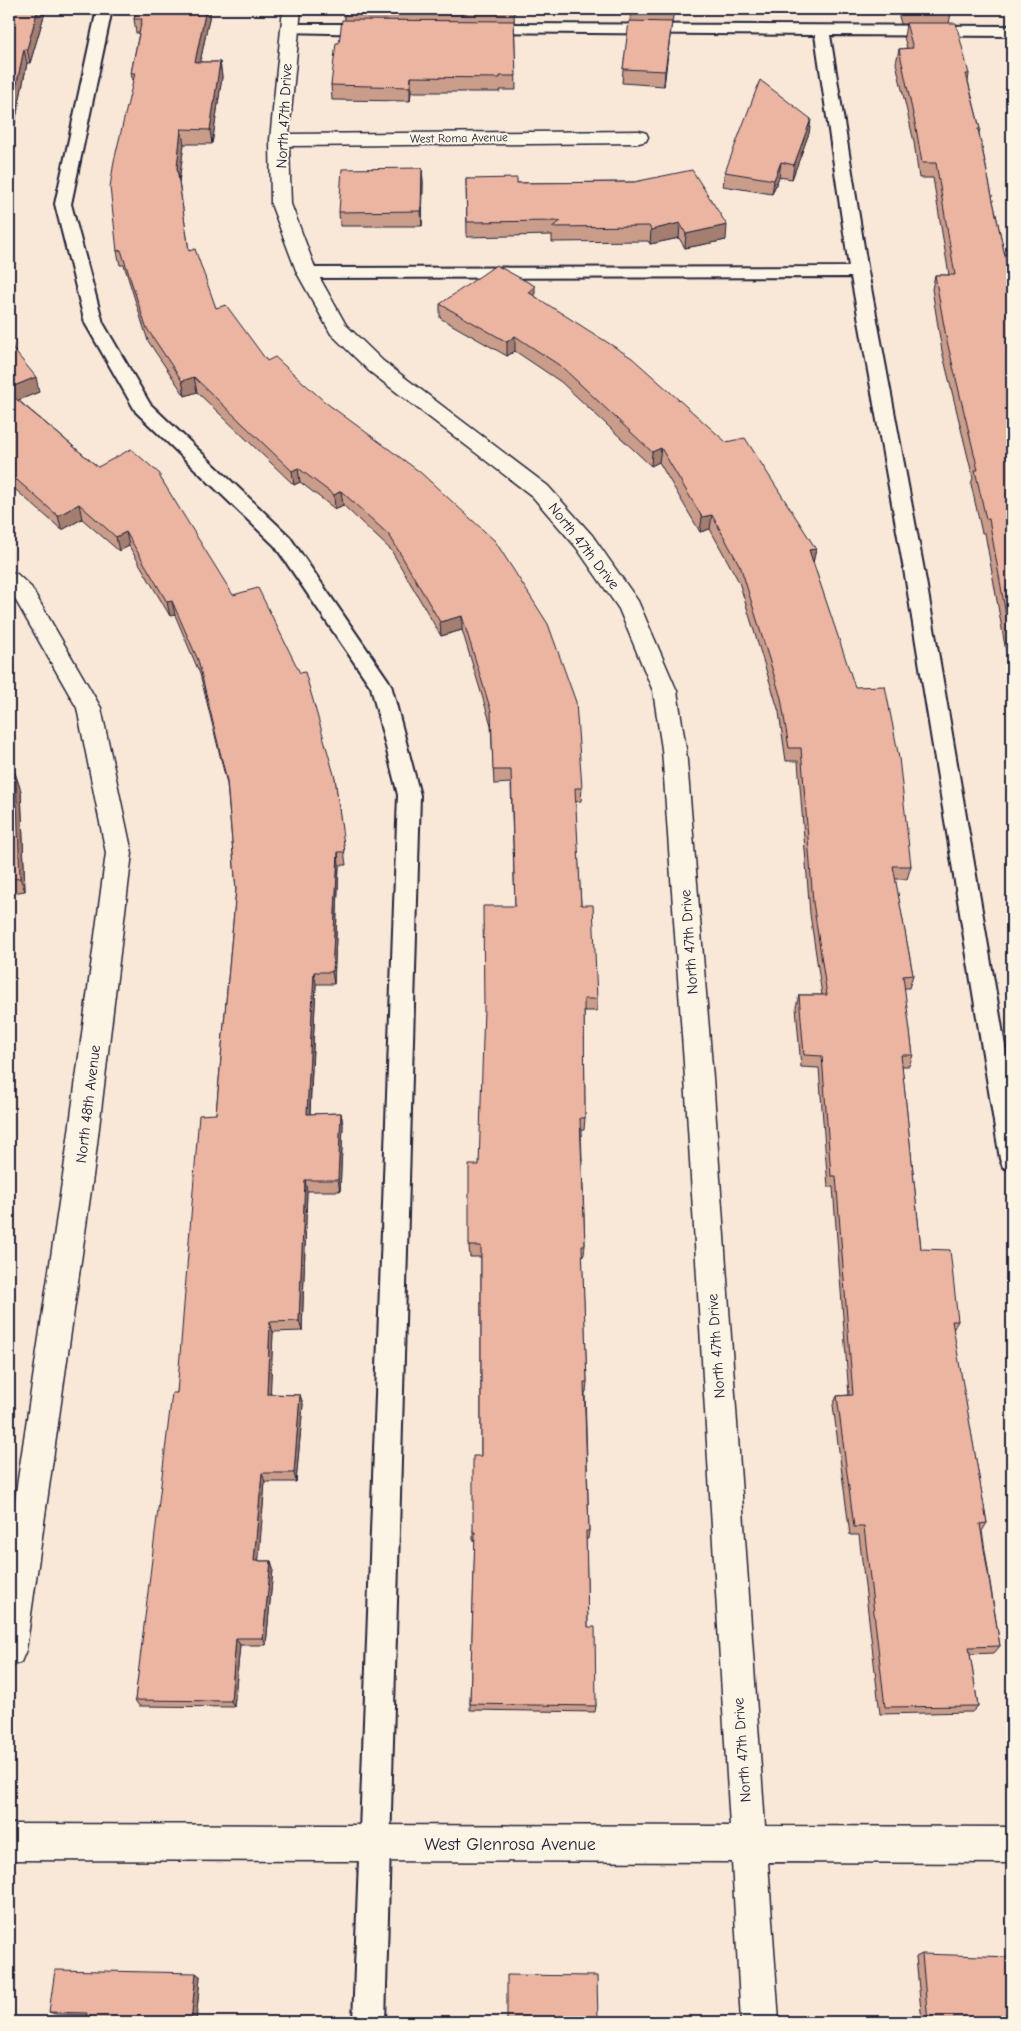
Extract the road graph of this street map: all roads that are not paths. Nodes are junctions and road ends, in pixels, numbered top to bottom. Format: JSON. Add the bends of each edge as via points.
{"nodes":[{"id":1,"x":104,"y":9,"type":"edge"},
{"id":2,"x":291,"y":19,"type":"edge"},
{"id":3,"x":388,"y":29,"type":"edge"},
{"id":4,"x":467,"y":29,"type":"edge"},
{"id":5,"x":822,"y":30,"type":"junction"},
{"id":6,"x":1012,"y":31,"type":"edge"},
{"id":7,"x":639,"y":137,"type":"dead end"},
{"id":8,"x":279,"y":140,"type":"junction"},
{"id":9,"x":859,"y":272,"type":"junction"},
{"id":10,"x":308,"y":273,"type":"junction"},
{"id":11,"x":9,"y":580,"type":"edge"},
{"id":12,"x":1012,"y":1159,"type":"edge"},
{"id":13,"x":9,"y":1650,"type":"edge"},
{"id":14,"x":9,"y":1842,"type":"edge"},
{"id":15,"x":376,"y":1844,"type":"junction"},
{"id":16,"x":748,"y":1844,"type":"junction"},
{"id":17,"x":1012,"y":1845,"type":"edge"},
{"id":18,"x":370,"y":2022,"type":"edge"},
{"id":19,"x":760,"y":2022,"type":"edge"}],
"edges":[{"from":1,"to":15,"type":"lane","via":[[62,204],[94,323],[143,408],[282,541],[381,685],[409,794]]},
{"from":2,"to":3,"type":"lane"},
{"from":2,"to":8,"type":"street","name":"North 47th Drive"},
{"from":4,"to":5,"type":"lane"},
{"from":5,"to":6,"type":"lane"},
{"from":5,"to":9,"type":"lane"},
{"from":7,"to":8,"type":"street","name":"West Roma Avenue"},
{"from":8,"to":10,"type":"street","name":"North 47th Drive","via":[[281,204]]},
{"from":9,"to":10,"type":"lane"},
{"from":9,"to":12,"type":"lane","via":[[916,580]]},
{"from":10,"to":16,"type":"street","name":"North 47th Drive","via":[[338,329],[376,366],[540,491],[584,541],[630,607],[665,691],[674,749],[699,1078]]},
{"from":11,"to":13,"type":"street","name":"North 48th Avenue","via":[[22,593],[89,708],[119,853],[79,1170]]},
{"from":14,"to":15,"type":"street","name":"West Glenrosa Avenue"},
{"from":15,"to":16,"type":"street","name":"West Glenrosa Avenue"},
{"from":15,"to":18,"type":"lane"},
{"from":16,"to":17,"type":"street","name":"West Glenrosa Avenue"},
{"from":16,"to":19,"type":"street","name":"North 47th Drive"}]}
